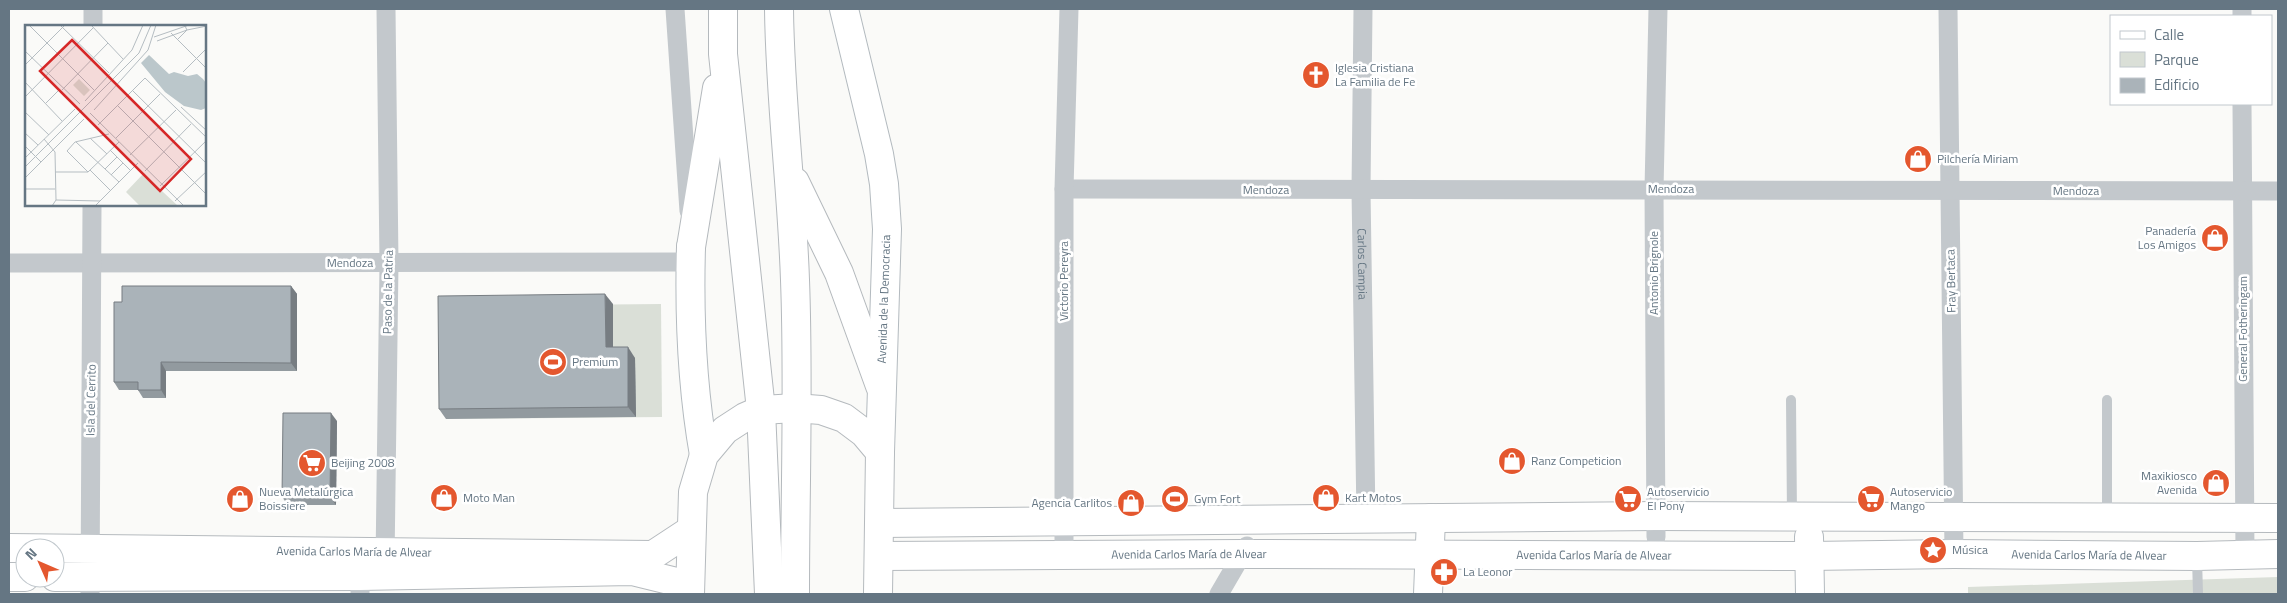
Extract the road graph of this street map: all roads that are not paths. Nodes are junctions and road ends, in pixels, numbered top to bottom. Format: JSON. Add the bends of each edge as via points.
{"nodes":[{"id":1,"x":93,"y":9,"type":"edge"},
{"id":2,"x":386,"y":9,"type":"edge"},
{"id":3,"x":675,"y":9,"type":"edge"},
{"id":4,"x":723,"y":9,"type":"edge"},
{"id":5,"x":779,"y":9,"type":"edge"},
{"id":6,"x":844,"y":9,"type":"edge"},
{"id":7,"x":1069,"y":9,"type":"edge"},
{"id":8,"x":1363,"y":9,"type":"edge"},
{"id":9,"x":1658,"y":9,"type":"edge"},
{"id":10,"x":1948,"y":9,"type":"edge"},
{"id":11,"x":93,"y":25,"type":"edge"},
{"id":12,"x":723,"y":54,"type":"junction"},
{"id":13,"x":2242,"y":105,"type":"edge"},
{"id":14,"x":789,"y":169,"type":"junction"},
{"id":15,"x":1064,"y":189,"type":"junction"},
{"id":16,"x":1654,"y":189,"type":"junction"},
{"id":17,"x":1361,"y":190,"type":"junction"},
{"id":18,"x":1949,"y":190,"type":"junction"},
{"id":19,"x":2242,"y":191,"type":"junction"},
{"id":20,"x":2278,"y":191,"type":"edge"},
{"id":21,"x":92,"y":206,"type":"edge"},
{"id":22,"x":691,"y":255,"type":"junction"},
{"id":23,"x":9,"y":263,"type":"edge"},
{"id":24,"x":389,"y":263,"type":"junction"},
{"id":25,"x":92,"y":264,"type":"junction"},
{"id":26,"x":880,"y":386,"type":"junction"},
{"id":27,"x":1791,"y":400,"type":"dead end"},
{"id":28,"x":2106,"y":400,"type":"dead end"},
{"id":29,"x":796,"y":408,"type":"junction"},
{"id":30,"x":761,"y":410,"type":"junction"},
{"id":31,"x":880,"y":452,"type":"junction"},
{"id":32,"x":704,"y":455,"type":"junction"},
{"id":33,"x":2106,"y":518,"type":"junction"},
{"id":34,"x":2278,"y":518,"type":"edge"},
{"id":35,"x":1366,"y":519,"type":"junction"},
{"id":36,"x":880,"y":522,"type":"junction"},
{"id":37,"x":918,"y":523,"type":"junction"},
{"id":38,"x":1656,"y":527,"type":"junction"},
{"id":39,"x":691,"y":530,"type":"junction"},
{"id":40,"x":1954,"y":536,"type":"junction"},
{"id":41,"x":2244,"y":536,"type":"junction"},
{"id":42,"x":1430,"y":537,"type":"junction"},
{"id":43,"x":1803,"y":537,"type":"junction"},
{"id":44,"x":2278,"y":537,"type":"edge"},
{"id":45,"x":991,"y":538,"type":"junction"},
{"id":46,"x":1064,"y":538,"type":"junction"},
{"id":47,"x":1246,"y":547,"type":"junction"},
{"id":48,"x":9,"y":548,"type":"edge"},
{"id":49,"x":89,"y":548,"type":"junction"},
{"id":50,"x":2278,"y":554,"type":"edge"},
{"id":51,"x":880,"y":556,"type":"junction"},
{"id":52,"x":910,"y":556,"type":"junction"},
{"id":53,"x":2197,"y":556,"type":"junction"},
{"id":54,"x":372,"y":575,"type":"edge"},
{"id":55,"x":65,"y":580,"type":"edge"},
{"id":56,"x":90,"y":586,"type":"edge"},
{"id":57,"x":690,"y":590,"type":"edge"},
{"id":58,"x":769,"y":594,"type":"edge"},
{"id":59,"x":795,"y":594,"type":"edge"},
{"id":60,"x":878,"y":594,"type":"edge"},
{"id":61,"x":1219,"y":594,"type":"edge"},
{"id":62,"x":1428,"y":594,"type":"edge"},
{"id":63,"x":1810,"y":594,"type":"edge"},
{"id":64,"x":2198,"y":594,"type":"edge"}],
"edges":[{"from":1,"to":11,"type":"street"},
{"from":2,"to":24,"type":"street","name":"Paso de la Patria"},
{"from":3,"to":22,"type":"street"},
{"from":4,"to":12,"type":"main road"},
{"from":5,"to":14,"type":"main road","via":[[784,130]]},
{"from":6,"to":26,"type":"main road","name":"Avenida de la Democracia","via":[[884,184],[886,229]]},
{"from":7,"to":15,"type":"street","name":"Victorio Pereyra"},
{"from":8,"to":17,"type":"street","name":"Carlos Campia"},
{"from":9,"to":16,"type":"street","name":"Antonio Brignole"},
{"from":10,"to":18,"type":"street","name":"Fray Bertaca"},
{"from":12,"to":22,"type":"main road"},
{"from":12,"to":30,"type":"main road"},
{"from":13,"to":19,"type":"street","name":"General Fotheringam"},
{"from":14,"to":26,"type":"main road","via":[[839,273]]},
{"from":14,"to":29,"type":"main road","via":[[795,282]]},
{"from":15,"to":17,"type":"street","name":"Mendoza"},
{"from":15,"to":46,"type":"street","name":"Victorio Pereyra"},
{"from":16,"to":17,"type":"street","name":"Mendoza"},
{"from":16,"to":18,"type":"street","name":"Mendoza"},
{"from":16,"to":38,"type":"street","name":"Antonio Brignole"},
{"from":17,"to":35,"type":"street","name":"Carlos Campia"},
{"from":18,"to":19,"type":"street","name":"Mendoza"},
{"from":18,"to":40,"type":"street","name":"Fray Bertaca"},
{"from":19,"to":20,"type":"street","name":"Mendoza"},
{"from":19,"to":41,"type":"street","name":"General Fotheringam"},
{"from":21,"to":25,"type":"street","name":"Isla del Cerrito"},
{"from":22,"to":24,"type":"street","name":"Mendoza"},
{"from":22,"to":32,"type":"main road","via":[[694,375]]},
{"from":23,"to":25,"type":"street","name":"Mendoza"},
{"from":24,"to":25,"type":"street","name":"Mendoza"},
{"from":24,"to":54,"type":"street","name":"Paso de la Patria"},
{"from":25,"to":49,"type":"street","name":"Isla del Cerrito"},
{"from":26,"to":31,"type":"main road","name":"Avenida de la Democracia"},
{"from":27,"to":43,"type":"lane"},
{"from":28,"to":33,"type":"lane"},
{"from":29,"to":30,"type":"main road"},
{"from":29,"to":31,"type":"main road","via":[[821,410],[844,418],[864,432]]},
{"from":29,"to":59,"type":"main road"},
{"from":30,"to":32,"type":"main road","via":[[725,430]]},
{"from":30,"to":58,"type":"main road"},
{"from":31,"to":36,"type":"main road","name":"Avenida de la Democracia"},
{"from":32,"to":39,"type":"main road","via":[[693,492]]},
{"from":33,"to":40,"type":"main road","name":"Avenida Carlos María de Alvear"},
{"from":33,"to":41,"type":"main road","name":"Avenida Carlos María de Alvear"},
{"from":34,"to":41,"type":"main road","name":"Avenida Carlos María de Alvear"},
{"from":35,"to":42,"type":"main road","name":"Avenida Carlos María de Alvear"},
{"from":35,"to":46,"type":"main road","name":"Avenida Carlos María de Alvear"},
{"from":36,"to":37,"type":"main road","name":"Avenida Carlos María de Alvear"},
{"from":36,"to":51,"type":"main road","name":"Avenida de la Democracia"},
{"from":37,"to":45,"type":"main road","name":"Avenida Carlos María de Alvear"},
{"from":37,"to":46,"type":"main road","name":"Avenida Carlos María de Alvear"},
{"from":38,"to":42,"type":"main road","name":"Avenida Carlos María de Alvear"},
{"from":38,"to":43,"type":"main road","name":"Avenida Carlos María de Alvear"},
{"from":39,"to":54,"type":"main road","name":"Avenida Carlos María de Alvear","via":[[653,555]]},
{"from":39,"to":57,"type":"main road"},
{"from":40,"to":41,"type":"main road","name":"Avenida Carlos María de Alvear"},
{"from":40,"to":43,"type":"main road","name":"Avenida Carlos María de Alvear"},
{"from":40,"to":43,"type":"main road","name":"Avenida Carlos María de Alvear"},
{"from":40,"to":53,"type":"main road","name":"Avenida Carlos María de Alvear"},
{"from":41,"to":44,"type":"main road","name":"Avenida Carlos María de Alvear"},
{"from":41,"to":50,"type":"main road","name":"Avenida Carlos María de Alvear"},
{"from":41,"to":53,"type":"main road","name":"Avenida Carlos María de Alvear"},
{"from":42,"to":43,"type":"main road","name":"Avenida Carlos María de Alvear"},
{"from":42,"to":47,"type":"main road","name":"Avenida Carlos María de Alvear"},
{"from":42,"to":62,"type":"main road"},
{"from":43,"to":63,"type":"main road"},
{"from":45,"to":46,"type":"main road","name":"Avenida Carlos María de Alvear"},
{"from":45,"to":52,"type":"main road","name":"Avenida Carlos María de Alvear"},
{"from":46,"to":47,"type":"main road","name":"Avenida Carlos María de Alvear"},
{"from":46,"to":52,"type":"main road","name":"Avenida Carlos María de Alvear"},
{"from":47,"to":61,"type":"street"},
{"from":48,"to":49,"type":"main road","name":"Avenida Carlos María de Alvear"},
{"from":49,"to":54,"type":"main road","name":"Avenida Carlos María de Alvear"},
{"from":49,"to":56,"type":"street","name":"Isla del Cerrito"},
{"from":51,"to":52,"type":"main road","name":"Avenida Carlos María de Alvear"},
{"from":51,"to":60,"type":"main road","name":"Avenida de la Democracia"},
{"from":53,"to":64,"type":"lane"},
{"from":54,"to":56,"type":"main road","name":"Avenida Carlos María de Alvear"},
{"from":54,"to":57,"type":"main road","name":"Avenida Carlos María de Alvear","via":[[632,571]]},
{"from":55,"to":56,"type":"main road","name":"Avenida Carlos María de Alvear"}]}
